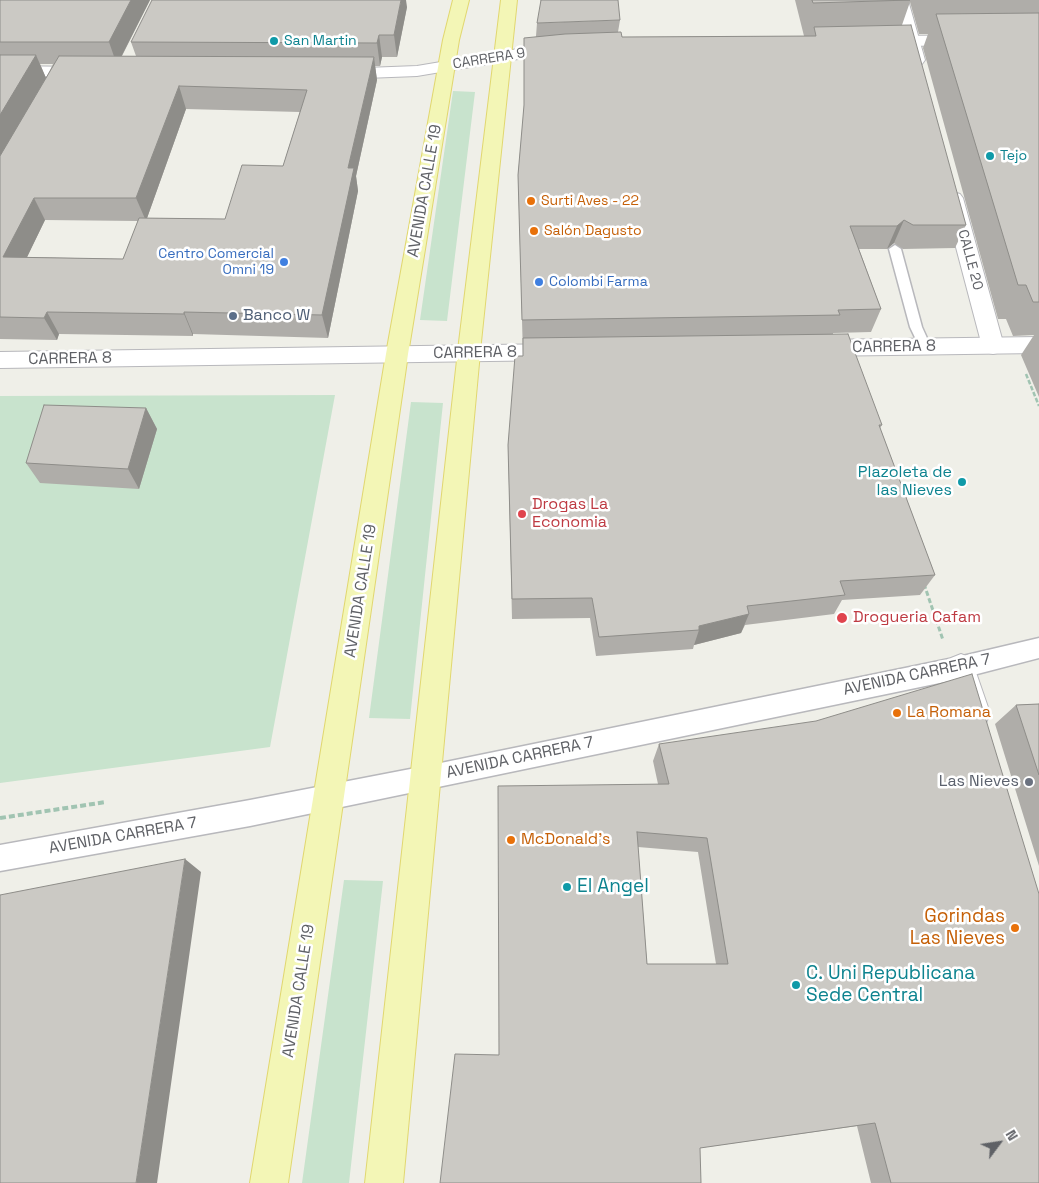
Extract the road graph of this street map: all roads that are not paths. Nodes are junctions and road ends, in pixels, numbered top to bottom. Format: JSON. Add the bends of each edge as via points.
{"nodes":[{"id":1,"x":461,"y":0,"type":"edge"},
{"id":2,"x":509,"y":0,"type":"edge"},
{"id":3,"x":900,"y":0,"type":"edge"},
{"id":4,"x":1039,"y":40,"type":"edge"},
{"id":5,"x":911,"y":41,"type":"junction"},
{"id":6,"x":858,"y":42,"type":"edge"},
{"id":7,"x":572,"y":49,"type":"edge"},
{"id":8,"x":502,"y":57,"type":"junction"},
{"id":9,"x":446,"y":66,"type":"junction"},
{"id":10,"x":0,"y":71,"type":"edge"},
{"id":11,"x":61,"y":71,"type":"junction"},
{"id":12,"x":107,"y":72,"type":"edge"},
{"id":13,"x":328,"y":74,"type":"edge"},
{"id":14,"x":921,"y":80,"type":"edge"},
{"id":15,"x":52,"y":88,"type":"edge"},
{"id":16,"x":949,"y":185,"type":"edge"},
{"id":17,"x":895,"y":249,"type":"edge"},
{"id":18,"x":993,"y":346,"type":"junction"},
{"id":19,"x":1039,"y":346,"type":"edge"},
{"id":20,"x":925,"y":347,"type":"junction"},
{"id":21,"x":794,"y":349,"type":"edge"},
{"id":22,"x":579,"y":352,"type":"edge"},
{"id":23,"x":469,"y":353,"type":"junction"},
{"id":24,"x":397,"y":354,"type":"junction"},
{"id":25,"x":0,"y":360,"type":"edge"},
{"id":26,"x":1039,"y":648,"type":"edge"},
{"id":27,"x":957,"y":668,"type":"junction"},
{"id":28,"x":983,"y":741,"type":"edge"},
{"id":29,"x":426,"y":778,"type":"junction"},
{"id":30,"x":330,"y":797,"type":"junction"},
{"id":31,"x":0,"y":858,"type":"edge"},
{"id":32,"x":269,"y":1183,"type":"edge"},
{"id":33,"x":384,"y":1183,"type":"edge"}],
"edges":[{"from":1,"to":9,"type":"main road","name":"AVENIDA CALLE 19"},
{"from":2,"to":8,"type":"main road"},
{"from":3,"to":5,"type":"street"},
{"from":4,"to":5,"type":"street"},
{"from":5,"to":6,"type":"street"},
{"from":5,"to":14,"type":"street"},
{"from":7,"to":8,"type":"street","name":"CARRERA 9"},
{"from":8,"to":9,"type":"street","name":"CARRERA 9"},
{"from":8,"to":23,"type":"main road"},
{"from":9,"to":13,"type":"street","name":"CARRERA 9"},
{"from":9,"to":24,"type":"main road","name":"AVENIDA CALLE 19"},
{"from":10,"to":11,"type":"street"},
{"from":11,"to":12,"type":"street"},
{"from":11,"to":15,"type":"street"},
{"from":16,"to":18,"type":"street","name":"CALLE 20"},
{"from":17,"to":20,"type":"lane","via":[[916,327]]},
{"from":18,"to":19,"type":"street","name":"CARRERA 8"},
{"from":18,"to":20,"type":"street","name":"CARRERA 8"},
{"from":20,"to":21,"type":"street","name":"CARRERA 8"},
{"from":22,"to":23,"type":"street","name":"CARRERA 8"},
{"from":23,"to":24,"type":"street","name":"CARRERA 8"},
{"from":23,"to":29,"type":"main road"},
{"from":24,"to":25,"type":"street","name":"CARRERA 8"},
{"from":24,"to":30,"type":"main road","name":"AVENIDA CALLE 19"},
{"from":26,"to":27,"type":"street","name":"AVENIDA CARRERA 7"},
{"from":27,"to":28,"type":"street"},
{"from":27,"to":29,"type":"street","name":"AVENIDA CARRERA 7"},
{"from":29,"to":30,"type":"street","name":"AVENIDA CARRERA 7"},
{"from":29,"to":33,"type":"main road"},
{"from":30,"to":31,"type":"street","name":"AVENIDA CARRERA 7"},
{"from":30,"to":32,"type":"main road","name":"AVENIDA CALLE 19"}]}
